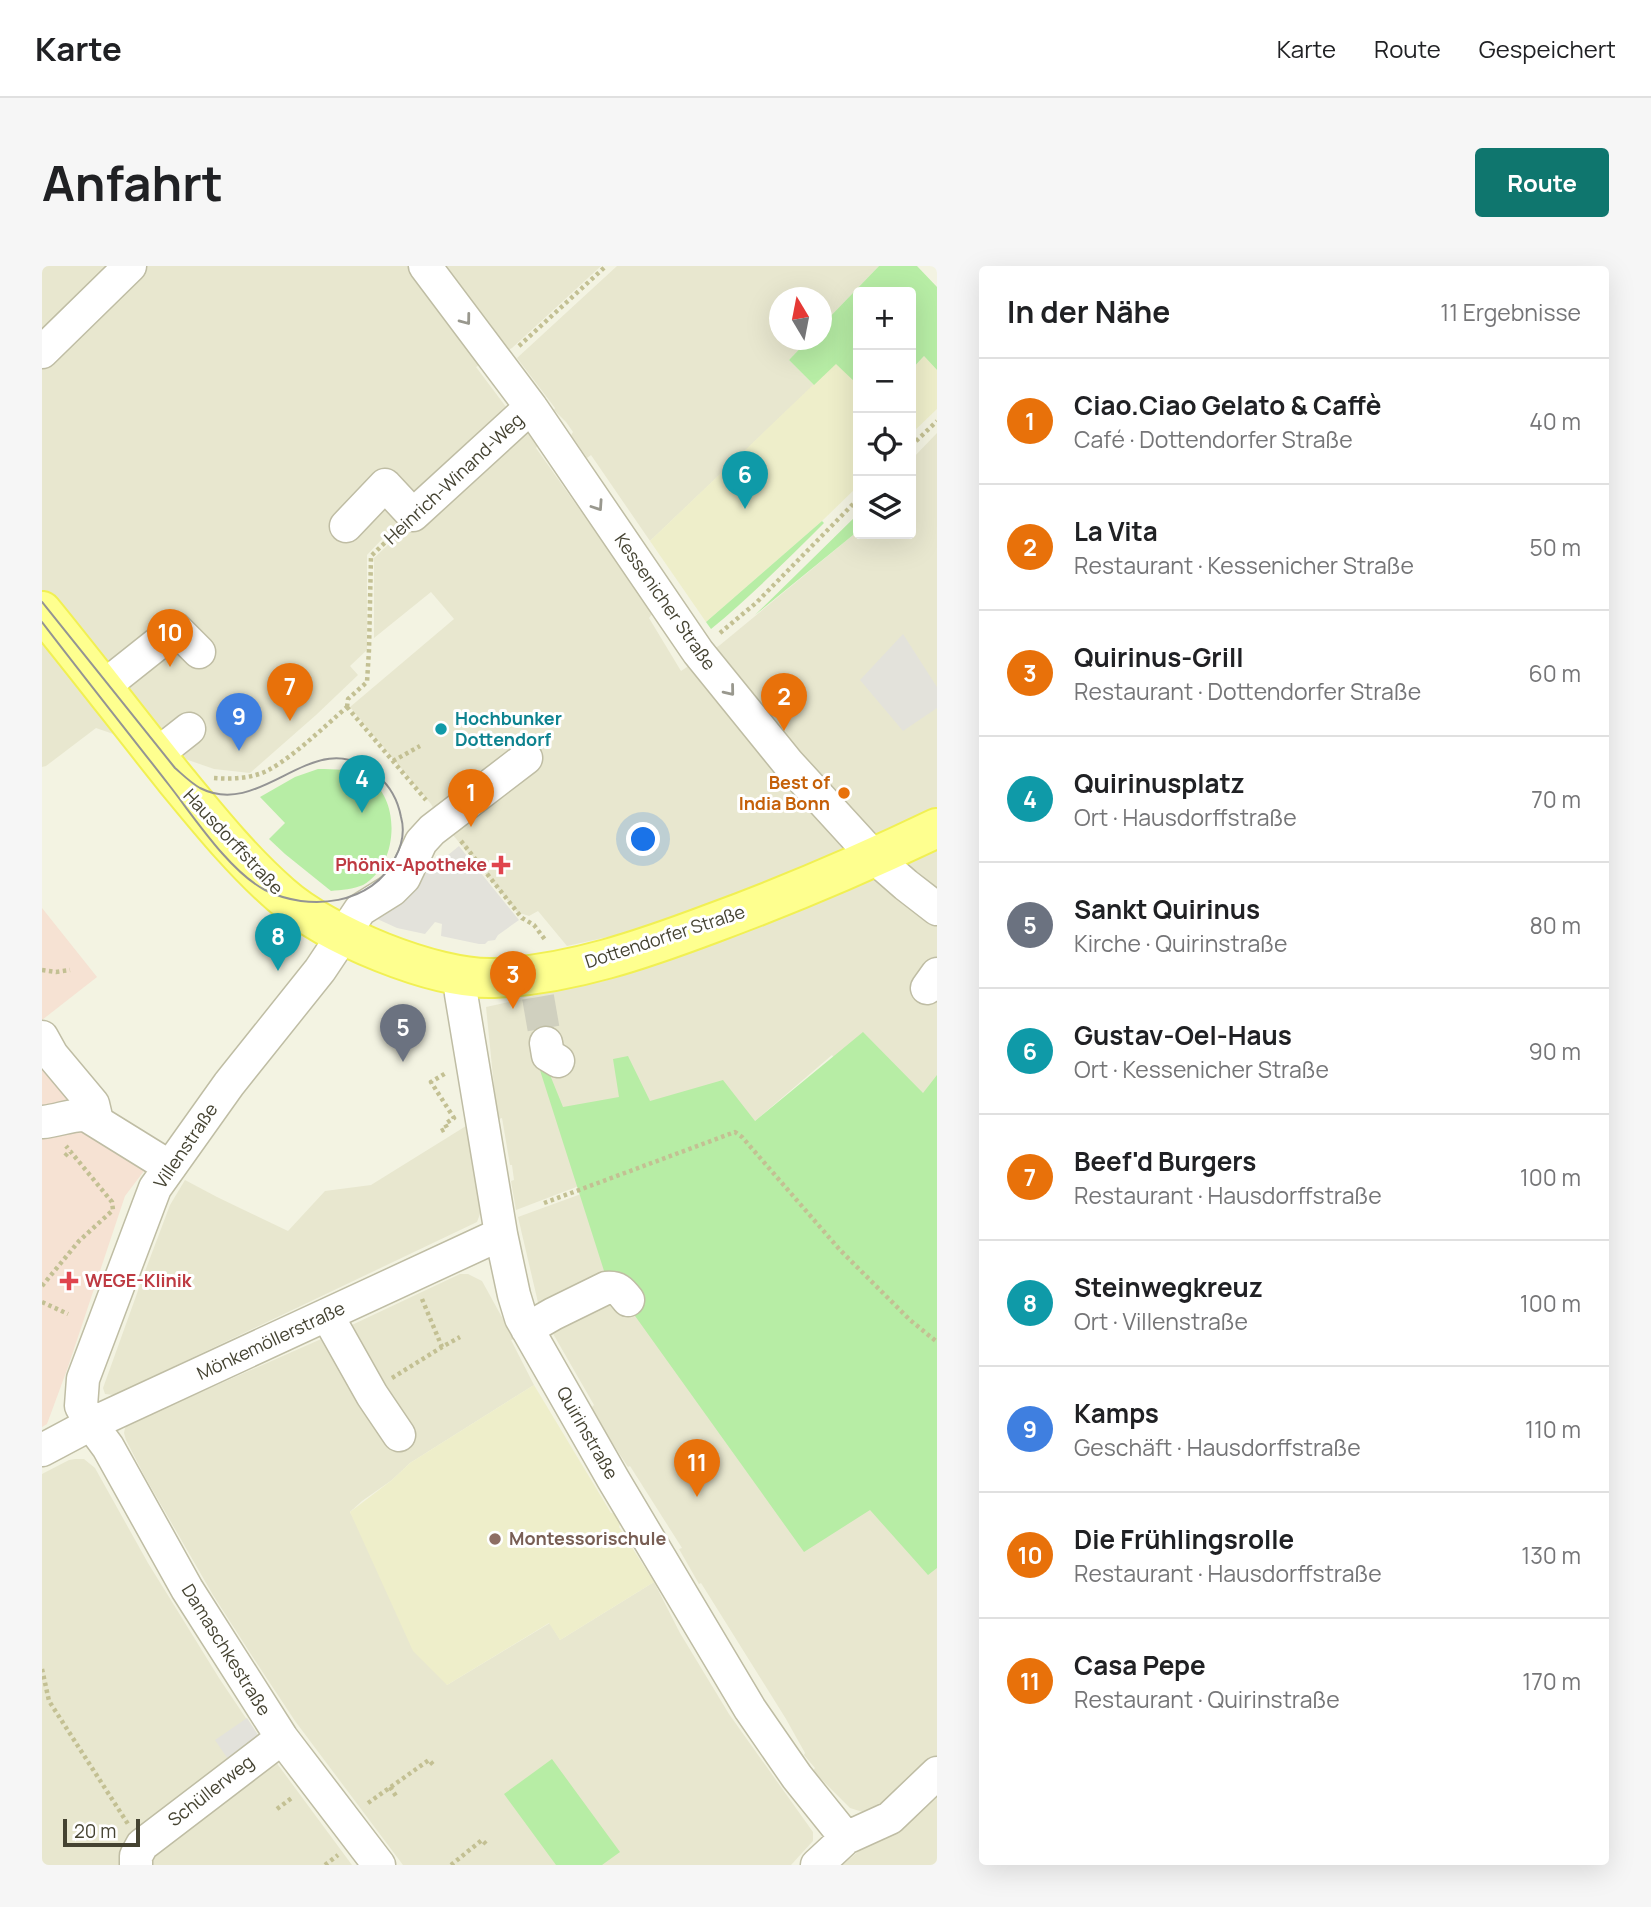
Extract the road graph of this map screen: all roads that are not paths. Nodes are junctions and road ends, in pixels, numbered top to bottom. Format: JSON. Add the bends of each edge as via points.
{"nodes":[{"id":1,"x":130,"y":266,"type":"edge"},
{"id":2,"x":425,"y":266,"type":"edge"},
{"id":3,"x":42,"y":352,"type":"edge"},
{"id":4,"x":531,"y":407,"type":"junction"},
{"id":5,"x":345,"y":526,"type":"dead end"},
{"id":6,"x":42,"y":611,"type":"edge"},
{"id":7,"x":199,"y":652,"type":"dead end"},
{"id":8,"x":103,"y":687,"type":"junction"},
{"id":9,"x":190,"y":729,"type":"dead end"},
{"id":10,"x":526,"y":758,"type":"dead end"},
{"id":11,"x":160,"y":760,"type":"junction"},
{"id":12,"x":937,"y":828,"type":"edge"},
{"id":13,"x":875,"y":858,"type":"junction"},
{"id":14,"x":937,"y":909,"type":"edge"},
{"id":15,"x":342,"y":935,"type":"junction"},
{"id":16,"x":460,"y":975,"type":"junction"},
{"id":17,"x":42,"y":1037,"type":"edge"},
{"id":18,"x":49,"y":1121,"type":"edge"},
{"id":19,"x":97,"y":1121,"type":"junction"},
{"id":20,"x":170,"y":1167,"type":"junction"},
{"id":21,"x":501,"y":1234,"type":"junction"},
{"id":22,"x":628,"y":1300,"type":"dead end"},
{"id":23,"x":327,"y":1315,"type":"junction"},
{"id":24,"x":527,"y":1329,"type":"junction"},
{"id":25,"x":91,"y":1424,"type":"junction"},
{"id":26,"x":399,"y":1435,"type":"dead end"},
{"id":27,"x":42,"y":1450,"type":"edge"},
{"id":28,"x":282,"y":1738,"type":"junction"},
{"id":29,"x":937,"y":1773,"type":"edge"},
{"id":30,"x":846,"y":1838,"type":"junction"},
{"id":31,"x":139,"y":1855,"type":"edge"},
{"id":32,"x":379,"y":1865,"type":"edge"},
{"id":33,"x":817,"y":1865,"type":"edge"}],
"edges":[{"from":1,"to":3,"type":"street"},
{"from":2,"to":4,"type":"street","name":"Kessenicher Straße","one_way":true},
{"from":4,"to":5,"type":"street","name":"Heinrich-Winand-Weg","via":[[413,515],[385,485]]},
{"from":4,"to":13,"type":"street","name":"Kessenicher Straße","one_way":true,"via":[[698,652],[783,758]]},
{"from":6,"to":8,"type":"main road","name":"Hausdorffstraße"},
{"from":7,"to":8,"type":"street","via":[[168,618]]},
{"from":8,"to":11,"type":"main road","name":"Hausdorffstraße"},
{"from":9,"to":11,"type":"street"},
{"from":10,"to":15,"type":"street","name":"Villenstraße","via":[[432,830],[404,878],[360,910]]},
{"from":11,"to":15,"type":"main road","name":"Hausdorffstraße","via":[[221,834],[282,896]]},
{"from":12,"to":13,"type":"main road","name":"Dottendorfer Straße"},
{"from":13,"to":14,"type":"street","name":"Kessenicher Straße"},
{"from":13,"to":16,"type":"main road","name":"Dottendorfer Straße","via":[[665,941],[546,980]]},
{"from":15,"to":16,"type":"main road","name":"Dottendorfer Straße"},
{"from":15,"to":20,"type":"street","name":"Villenstraße"},
{"from":16,"to":21,"type":"street","name":"Quirinstraße"},
{"from":17,"to":19,"type":"street","via":[[93,1104]]},
{"from":18,"to":19,"type":"street","via":[[74,1114]]},
{"from":19,"to":20,"type":"street"},
{"from":20,"to":25,"type":"street","name":"Villenstraße","via":[[155,1188],[83,1379],[81,1406]]},
{"from":21,"to":23,"type":"street","name":"Mönkemöllerstraße"},
{"from":21,"to":24,"type":"street","name":"Quirinstraße","via":[[514,1295]]},
{"from":22,"to":24,"type":"street","via":[[621,1291],[606,1288]]},
{"from":23,"to":25,"type":"street","name":"Mönkemöllerstraße"},
{"from":23,"to":26,"type":"street"},
{"from":24,"to":30,"type":"street","name":"Quirinstraße","via":[[750,1709]]},
{"from":25,"to":27,"type":"street","name":"Mönkemöllerstraße"},
{"from":25,"to":28,"type":"street","name":"Damaschkestraße","via":[[187,1589]]},
{"from":28,"to":31,"type":"street","name":"Schüllerweg"},
{"from":28,"to":32,"type":"street","name":"Damaschkestraße"},
{"from":29,"to":30,"type":"street","via":[[890,1818]]},
{"from":30,"to":33,"type":"street"}]}
